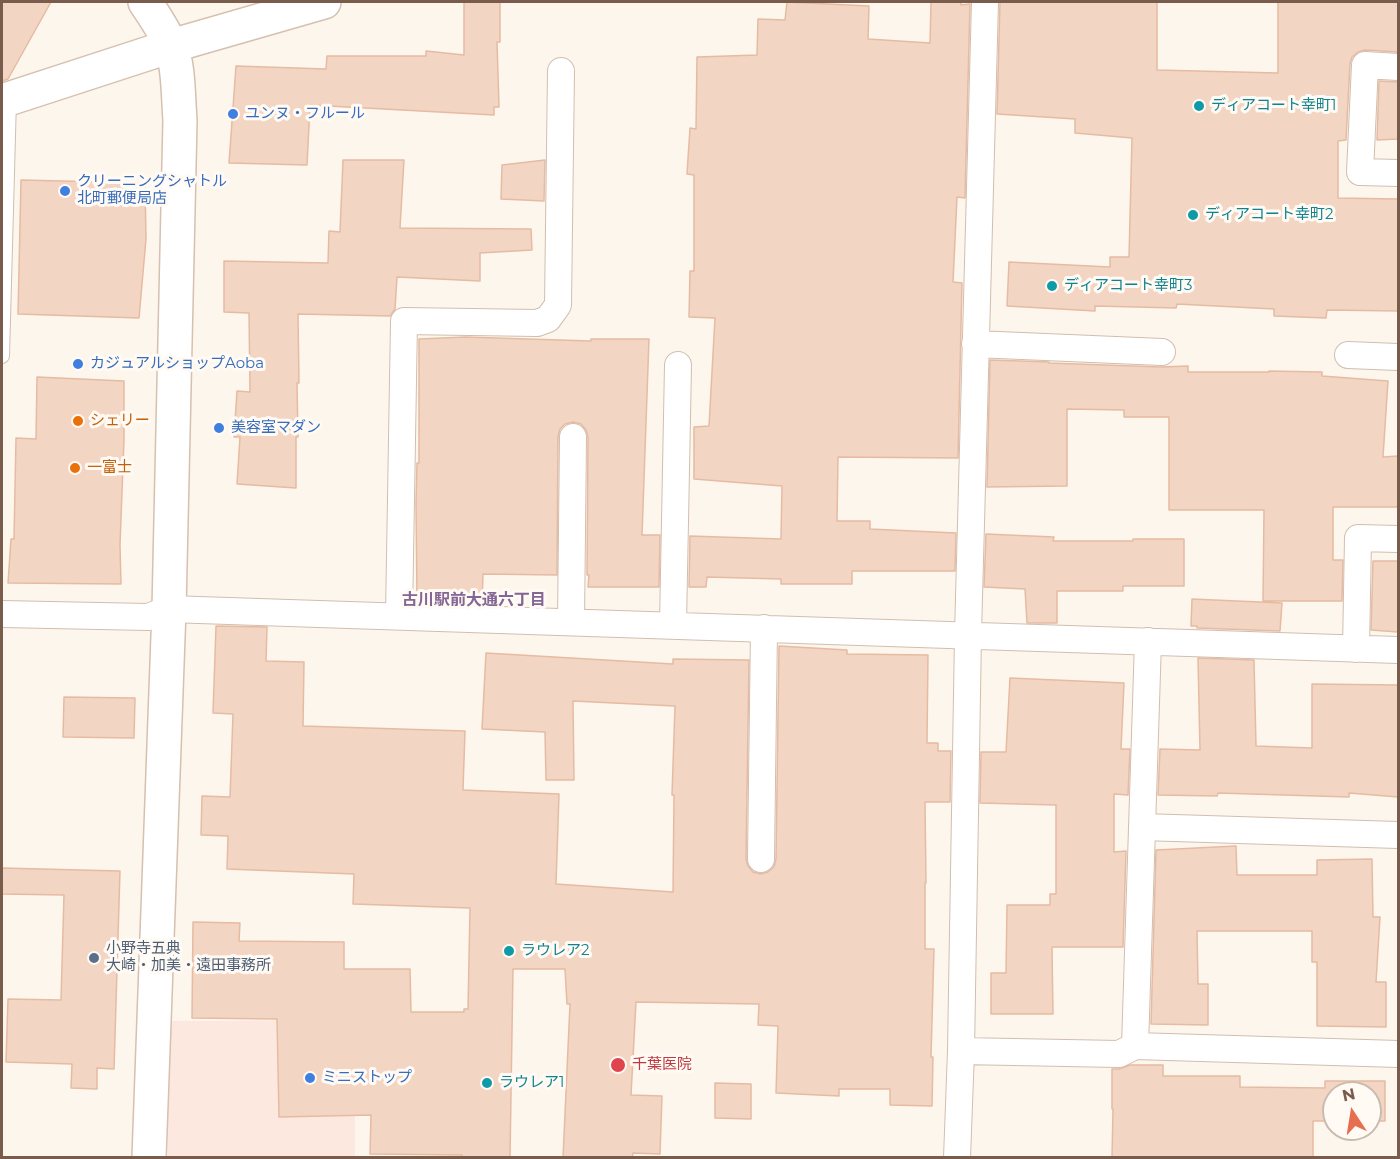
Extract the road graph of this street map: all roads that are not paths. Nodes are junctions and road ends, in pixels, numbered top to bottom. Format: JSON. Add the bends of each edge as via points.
{"nodes":[{"id":1,"x":145,"y":2,"type":"edge"},
{"id":2,"x":324,"y":2,"type":"edge"},
{"id":3,"x":985,"y":2,"type":"edge"},
{"id":4,"x":171,"y":46,"type":"junction"},
{"id":5,"x":1398,"y":67,"type":"edge"},
{"id":6,"x":561,"y":70,"type":"dead end"},
{"id":7,"x":5,"y":100,"type":"edge"},
{"id":8,"x":1398,"y":173,"type":"edge"},
{"id":9,"x":975,"y":344,"type":"junction"},
{"id":10,"x":1162,"y":352,"type":"dead end"},
{"id":11,"x":1348,"y":355,"type":"dead end"},
{"id":12,"x":2,"y":356,"type":"edge"},
{"id":13,"x":1398,"y":357,"type":"edge"},
{"id":14,"x":678,"y":365,"type":"dead end"},
{"id":15,"x":573,"y":437,"type":"dead end"},
{"id":16,"x":1398,"y":539,"type":"edge"},
{"id":17,"x":169,"y":609,"type":"junction"},
{"id":18,"x":2,"y":614,"type":"edge"},
{"id":19,"x":399,"y":616,"type":"junction"},
{"id":20,"x":571,"y":622,"type":"junction"},
{"id":21,"x":673,"y":625,"type":"junction"},
{"id":22,"x":764,"y":628,"type":"junction"},
{"id":23,"x":968,"y":635,"type":"junction"},
{"id":24,"x":1148,"y":641,"type":"junction"},
{"id":25,"x":1356,"y":649,"type":"junction"},
{"id":26,"x":1398,"y":650,"type":"edge"},
{"id":27,"x":1142,"y":827,"type":"junction"},
{"id":28,"x":1398,"y":835,"type":"edge"},
{"id":29,"x":761,"y":859,"type":"dead end"},
{"id":30,"x":1135,"y":1046,"type":"junction"},
{"id":31,"x":961,"y":1051,"type":"junction"},
{"id":32,"x":1398,"y":1054,"type":"edge"},
{"id":33,"x":149,"y":1158,"type":"edge"},
{"id":34,"x":957,"y":1158,"type":"edge"}],
"edges":[{"from":1,"to":4,"type":"street"},
{"from":2,"to":4,"type":"street"},
{"from":3,"to":9,"type":"street"},
{"from":4,"to":7,"type":"street"},
{"from":4,"to":17,"type":"street","via":[[180,120]]},
{"from":5,"to":8,"type":"street","via":[[1365,66],[1360,172]]},
{"from":6,"to":19,"type":"street","via":[[558,305],[548,319],[537,323],[404,321]]},
{"from":7,"to":12,"type":"lane"},
{"from":9,"to":10,"type":"street"},
{"from":9,"to":23,"type":"street"},
{"from":11,"to":13,"type":"street"},
{"from":14,"to":21,"type":"street"},
{"from":15,"to":20,"type":"street"},
{"from":16,"to":25,"type":"street","via":[[1358,538]]},
{"from":17,"to":18,"type":"street","via":[[148,616]]},
{"from":17,"to":19,"type":"street"},
{"from":17,"to":33,"type":"street"},
{"from":19,"to":20,"type":"street"},
{"from":20,"to":21,"type":"street"},
{"from":21,"to":22,"type":"street"},
{"from":22,"to":23,"type":"street"},
{"from":22,"to":29,"type":"street"},
{"from":23,"to":24,"type":"street"},
{"from":23,"to":31,"type":"street"},
{"from":24,"to":25,"type":"street"},
{"from":24,"to":27,"type":"street"},
{"from":25,"to":26,"type":"street"},
{"from":27,"to":28,"type":"street"},
{"from":27,"to":30,"type":"street"},
{"from":30,"to":31,"type":"street","via":[[1119,1054]]},
{"from":30,"to":32,"type":"street"},
{"from":31,"to":34,"type":"street"}]}
